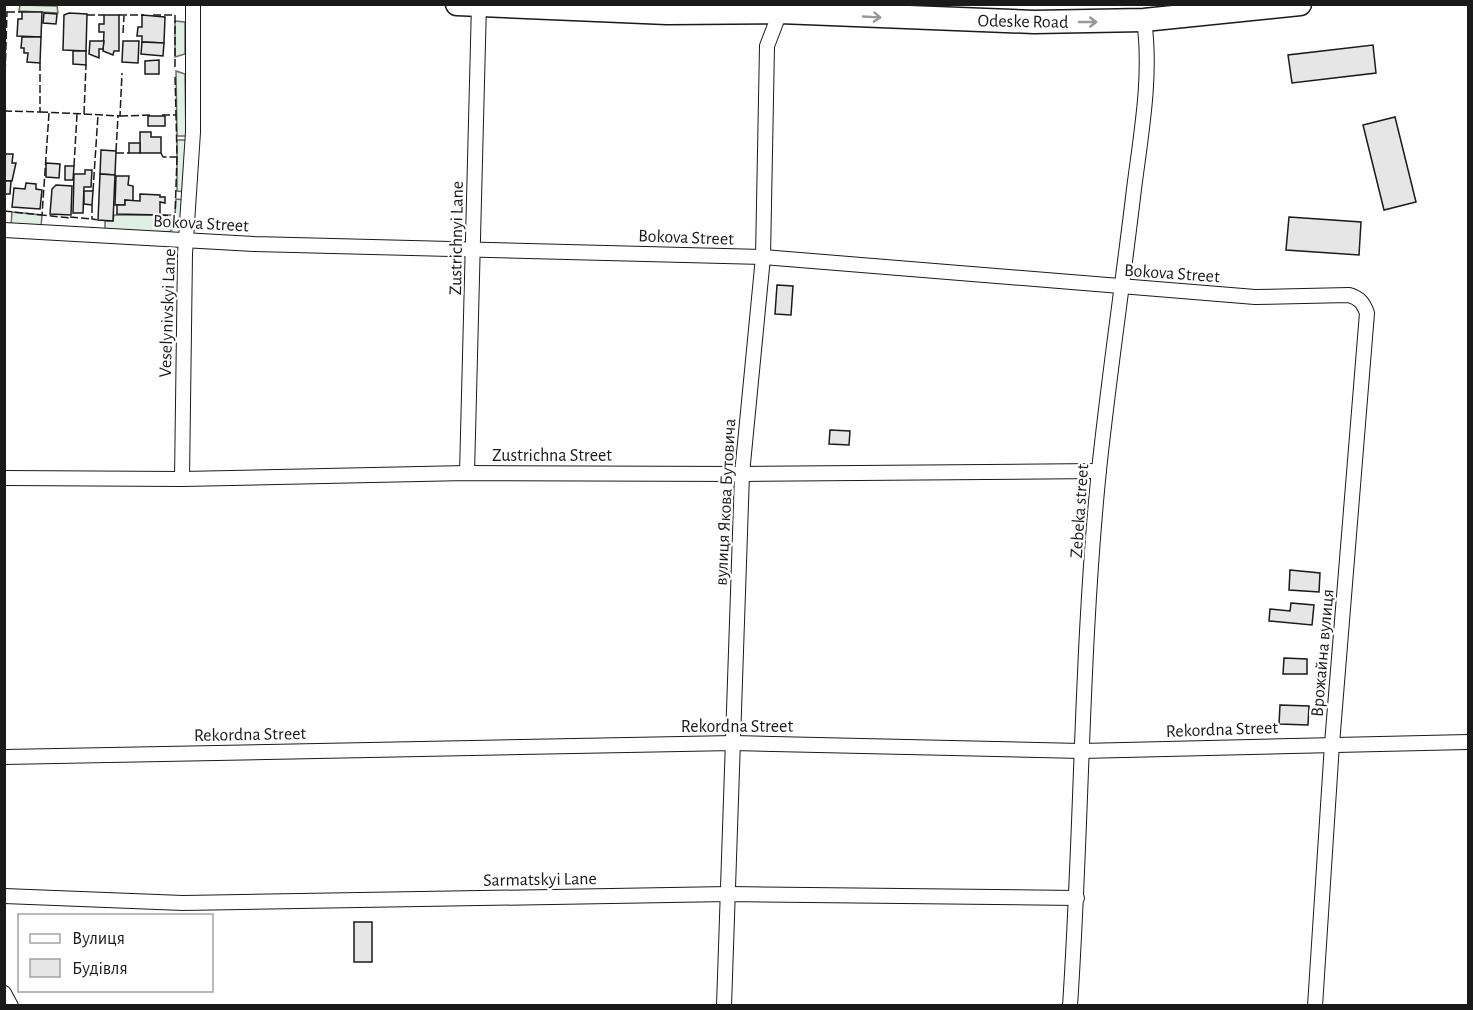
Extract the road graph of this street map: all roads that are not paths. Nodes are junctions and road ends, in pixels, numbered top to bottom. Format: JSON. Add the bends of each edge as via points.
{"nodes":[{"id":1,"x":192,"y":4,"type":"edge"},
{"id":2,"x":1300,"y":4,"type":"edge"},
{"id":3,"x":472,"y":5,"type":"edge"},
{"id":4,"x":781,"y":8,"type":"edge"},
{"id":5,"x":1144,"y":20,"type":"junction"},
{"id":6,"x":4,"y":230,"type":"edge"},
{"id":7,"x":187,"y":241,"type":"junction"},
{"id":8,"x":474,"y":248,"type":"junction"},
{"id":9,"x":763,"y":257,"type":"junction"},
{"id":10,"x":1122,"y":287,"type":"junction"},
{"id":11,"x":1364,"y":304,"type":"joint"},
{"id":12,"x":1099,"y":471,"type":"junction"},
{"id":13,"x":467,"y":472,"type":"junction"},
{"id":14,"x":742,"y":474,"type":"junction"},
{"id":15,"x":4,"y":478,"type":"edge"},
{"id":16,"x":182,"y":478,"type":"junction"},
{"id":17,"x":1468,"y":742,"type":"edge"},
{"id":18,"x":734,"y":743,"type":"junction"},
{"id":19,"x":1332,"y":744,"type":"junction"},
{"id":20,"x":1081,"y":751,"type":"junction"},
{"id":21,"x":4,"y":757,"type":"edge"},
{"id":22,"x":729,"y":894,"type":"junction"},
{"id":23,"x":4,"y":896,"type":"edge"},
{"id":24,"x":1077,"y":898,"type":"junction"},
{"id":25,"x":4,"y":993,"type":"edge"},
{"id":26,"x":11,"y":1005,"type":"edge"},
{"id":27,"x":724,"y":1005,"type":"edge"},
{"id":28,"x":1070,"y":1005,"type":"edge"},
{"id":29,"x":1315,"y":1005,"type":"edge"}],
"edges":[{"from":1,"to":7,"type":"street","name":"Veselynivskyi Lane","via":[[193,132]]},
{"from":2,"to":5,"type":"highway","name":"Odeske Road"},
{"from":3,"to":4,"type":"highway","name":"Odeske Road","via":[[667,13]]},
{"from":3,"to":8,"type":"street","name":"Zustrichnyi Lane"},
{"from":4,"to":5,"type":"highway","name":"Odeske Road","one_way":true,"via":[[980,21]]},
{"from":4,"to":9,"type":"street","name":"вулиця Якова Бутовича","via":[[766,46]]},
{"from":5,"to":10,"type":"street","name":"Zebeka street","via":[[1148,45],[1143,121]]},
{"from":6,"to":7,"type":"street","name":"Bokova Street"},
{"from":7,"to":8,"type":"street","name":"Bokova Street"},
{"from":7,"to":16,"type":"street","name":"Veselynivskyi Lane"},
{"from":8,"to":9,"type":"street","name":"Bokova Street"},
{"from":8,"to":13,"type":"street","name":"Zustrichnyi Lane"},
{"from":9,"to":10,"type":"street","name":"Bokova Street"},
{"from":9,"to":14,"type":"street","name":"вулиця Якова Бутовича"},
{"from":10,"to":11,"type":"street","name":"Bokova Street","via":[[1255,297],[1349,295]]},
{"from":10,"to":12,"type":"street","name":"Zebeka street"},
{"from":11,"to":19,"type":"street","name":"Врожайна вулиця"},
{"from":12,"to":14,"type":"street","name":"Zustrichna Street"},
{"from":12,"to":20,"type":"street","name":"Zebeka street"},
{"from":13,"to":14,"type":"street","name":"Zustrichna Street"},
{"from":13,"to":16,"type":"street","name":"Zustrichna Street"},
{"from":14,"to":18,"type":"street","name":"вулиця Якова Бутовича"},
{"from":15,"to":16,"type":"street","name":"Zustrichna Street"},
{"from":17,"to":19,"type":"street","name":"Rekordna Street"},
{"from":18,"to":20,"type":"street","name":"Rekordna Street"},
{"from":18,"to":21,"type":"street","name":"Rekordna Street"},
{"from":18,"to":22,"type":"street","name":"вулиця Якова Бутовича"},
{"from":19,"to":20,"type":"street","name":"Rekordna Street"},
{"from":19,"to":29,"type":"street","name":"Врожайна вулиця"},
{"from":20,"to":24,"type":"street","name":"Zebeka street"},
{"from":22,"to":23,"type":"street","name":"Sarmatskyi Lane","via":[[183,903]]},
{"from":22,"to":24,"type":"street","name":"Sarmatskyi Lane"},
{"from":22,"to":27,"type":"street","name":"вулиця Якова Бутовича"},
{"from":24,"to":28,"type":"street","name":"Zebeka street"},
{"from":25,"to":26,"type":"street"}]}
